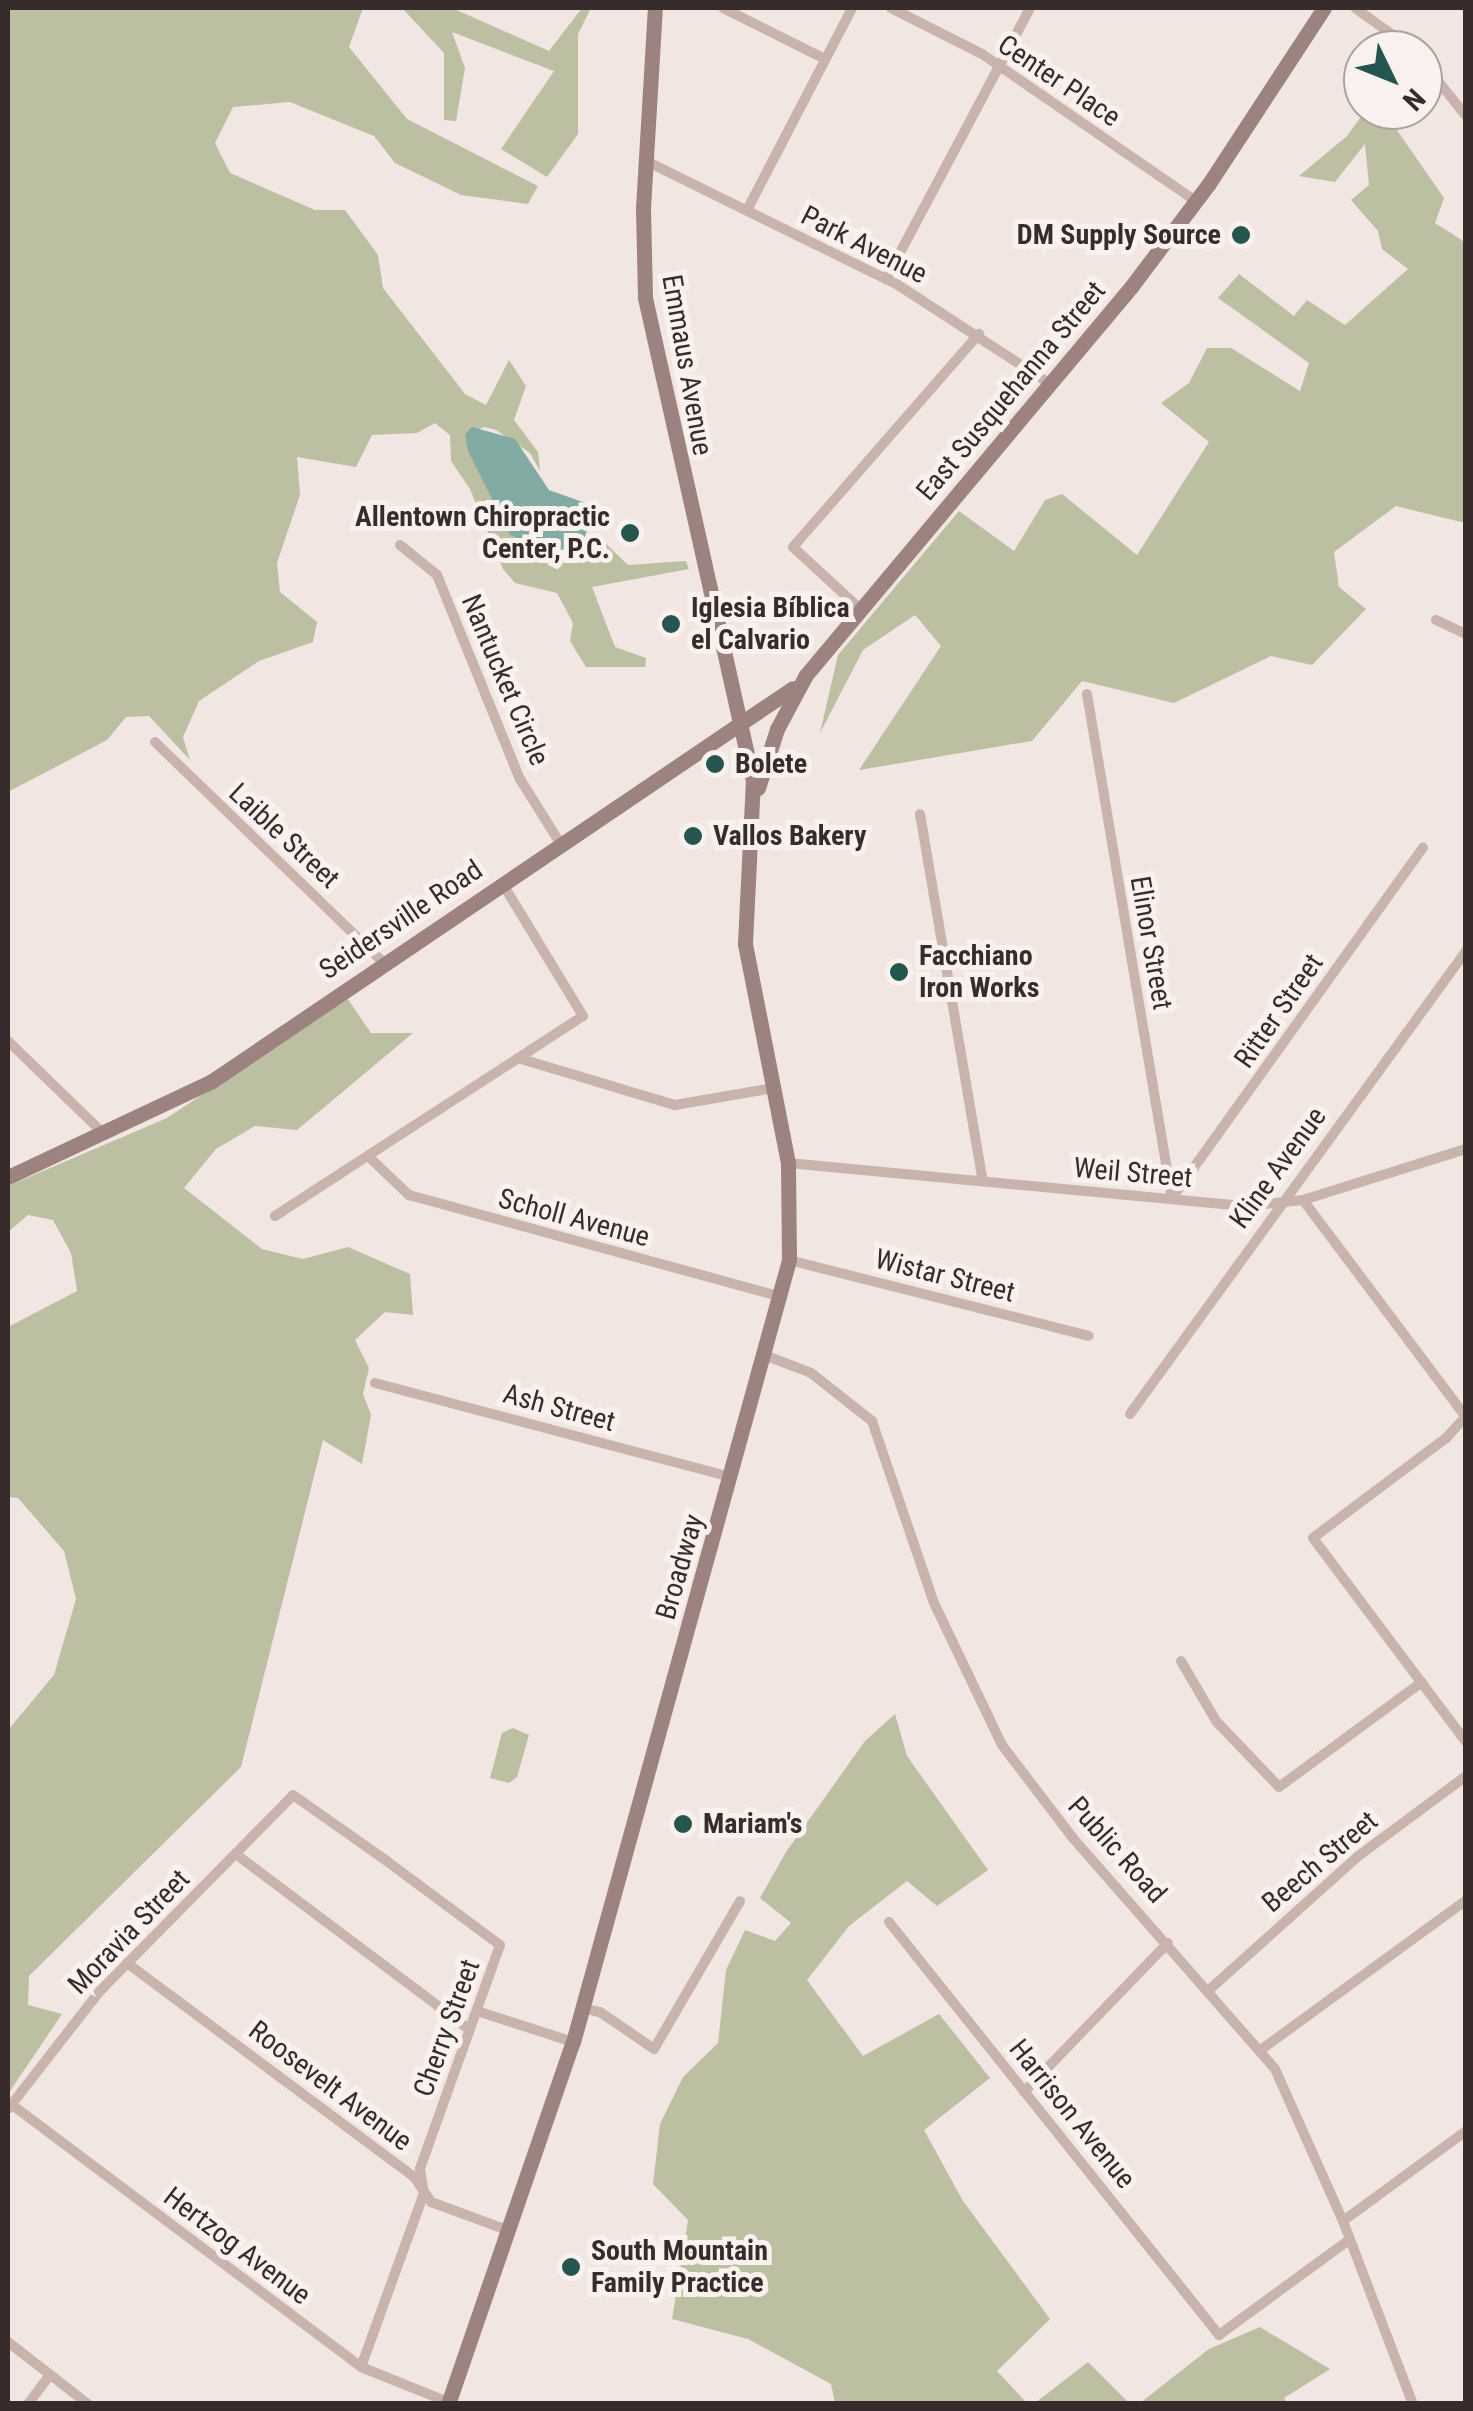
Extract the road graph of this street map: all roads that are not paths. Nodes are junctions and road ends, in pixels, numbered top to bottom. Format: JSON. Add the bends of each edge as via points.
{"nodes":[{"id":1,"x":655,"y":8,"type":"edge"},
{"id":2,"x":723,"y":8,"type":"edge"},
{"id":3,"x":852,"y":8,"type":"edge"},
{"id":4,"x":892,"y":8,"type":"edge"},
{"id":5,"x":1030,"y":8,"type":"edge"},
{"id":6,"x":1324,"y":8,"type":"edge"},
{"id":7,"x":1355,"y":8,"type":"edge"},
{"id":8,"x":1386,"y":30,"type":"edge"},
{"id":9,"x":825,"y":60,"type":"junction"},
{"id":10,"x":998,"y":66,"type":"junction"},
{"id":11,"x":1443,"y":87,"type":"edge"},
{"id":12,"x":1466,"y":116,"type":"edge"},
{"id":13,"x":646,"y":161,"type":"junction"},
{"id":14,"x":1196,"y":201,"type":"junction"},
{"id":15,"x":746,"y":210,"type":"junction"},
{"id":16,"x":886,"y":279,"type":"junction"},
{"id":17,"x":979,"y":334,"type":"junction"},
{"id":18,"x":1052,"y":384,"type":"junction"},
{"id":19,"x":400,"y":545,"type":"dead end"},
{"id":20,"x":858,"y":607,"type":"junction"},
{"id":21,"x":1436,"y":620,"type":"dead end"},
{"id":22,"x":1466,"y":634,"type":"edge"},
{"id":23,"x":806,"y":675,"type":"junction"},
{"id":24,"x":1087,"y":694,"type":"dead end"},
{"id":25,"x":740,"y":724,"type":"junction"},
{"id":26,"x":155,"y":742,"type":"dead end"},
{"id":27,"x":753,"y":812,"type":"junction"},
{"id":28,"x":920,"y":814,"type":"dead end"},
{"id":29,"x":560,"y":842,"type":"junction"},
{"id":30,"x":1423,"y":848,"type":"dead end"},
{"id":31,"x":501,"y":882,"type":"junction"},
{"id":32,"x":1466,"y":952,"type":"edge"},
{"id":33,"x":382,"y":962,"type":"junction"},
{"id":34,"x":8,"y":1041,"type":"edge"},
{"id":35,"x":518,"y":1058,"type":"junction"},
{"id":36,"x":773,"y":1088,"type":"junction"},
{"id":37,"x":104,"y":1134,"type":"junction"},
{"id":38,"x":1466,"y":1149,"type":"edge"},
{"id":39,"x":368,"y":1156,"type":"junction"},
{"id":40,"x":788,"y":1163,"type":"junction"},
{"id":41,"x":8,"y":1178,"type":"edge"},
{"id":42,"x":983,"y":1182,"type":"junction"},
{"id":43,"x":1172,"y":1199,"type":"junction"},
{"id":44,"x":1304,"y":1200,"type":"junction"},
{"id":45,"x":1279,"y":1204,"type":"junction"},
{"id":46,"x":275,"y":1216,"type":"dead end"},
{"id":47,"x":789,"y":1260,"type":"junction"},
{"id":48,"x":783,"y":1297,"type":"junction"},
{"id":49,"x":1089,"y":1336,"type":"dead end"},
{"id":50,"x":767,"y":1356,"type":"junction"},
{"id":51,"x":374,"y":1383,"type":"dead end"},
{"id":52,"x":1130,"y":1414,"type":"dead end"},
{"id":53,"x":1465,"y":1416,"type":"edge"},
{"id":54,"x":732,"y":1478,"type":"junction"},
{"id":55,"x":1181,"y":1660,"type":"dead end"},
{"id":56,"x":1422,"y":1682,"type":"junction"},
{"id":57,"x":1466,"y":1742,"type":"edge"},
{"id":58,"x":1466,"y":1776,"type":"edge"},
{"id":59,"x":293,"y":1795,"type":"joint"},
{"id":60,"x":236,"y":1855,"type":"junction"},
{"id":61,"x":1466,"y":1900,"type":"edge"},
{"id":62,"x":740,"y":1901,"type":"dead end"},
{"id":63,"x":889,"y":1922,"type":"dead end"},
{"id":64,"x":1168,"y":1943,"type":"junction"},
{"id":65,"x":127,"y":1963,"type":"junction"},
{"id":66,"x":1209,"y":1990,"type":"junction"},
{"id":67,"x":582,"y":2008,"type":"junction"},
{"id":68,"x":477,"y":2011,"type":"junction"},
{"id":69,"x":470,"y":2030,"type":"junction"},
{"id":70,"x":573,"y":2042,"type":"junction"},
{"id":71,"x":1262,"y":2049,"type":"junction"},
{"id":72,"x":1024,"y":2092,"type":"junction"},
{"id":73,"x":9,"y":2107,"type":"edge"},
{"id":74,"x":1466,"y":2131,"type":"edge"},
{"id":75,"x":424,"y":2193,"type":"junction"},
{"id":76,"x":1343,"y":2221,"type":"junction"},
{"id":77,"x":510,"y":2231,"type":"junction"},
{"id":78,"x":1350,"y":2240,"type":"junction"},
{"id":79,"x":8,"y":2342,"type":"edge"},
{"id":80,"x":360,"y":2367,"type":"junction"},
{"id":81,"x":50,"y":2375,"type":"junction"},
{"id":82,"x":448,"y":2403,"type":"edge"},
{"id":83,"x":28,"y":2404,"type":"edge"},
{"id":84,"x":88,"y":2404,"type":"edge"},
{"id":85,"x":1413,"y":2404,"type":"edge"}],
"edges":[{"from":1,"to":13,"type":"main road","name":"Emmaus Avenue"},
{"from":2,"to":9,"type":"street"},
{"from":3,"to":9,"type":"street"},
{"from":4,"to":10,"type":"street","name":"Center Place"},
{"from":5,"to":10,"type":"street"},
{"from":6,"to":14,"type":"main road","name":"East Susquehanna Street"},
{"from":7,"to":8,"type":"street"},
{"from":9,"to":15,"type":"street"},
{"from":10,"to":14,"type":"street","name":"Center Place"},
{"from":10,"to":16,"type":"street"},
{"from":11,"to":12,"type":"street"},
{"from":13,"to":15,"type":"street","name":"Park Avenue"},
{"from":13,"to":25,"type":"main road","name":"Emmaus Avenue","via":[[642,252],[651,332]]},
{"from":14,"to":18,"type":"main road","name":"East Susquehanna Street"},
{"from":15,"to":16,"type":"street","name":"Park Avenue"},
{"from":16,"to":17,"type":"street","name":"Park Avenue"},
{"from":17,"to":18,"type":"street","name":"Park Avenue"},
{"from":17,"to":20,"type":"street","via":[[792,547]]},
{"from":18,"to":20,"type":"main road","name":"East Susquehanna Street"},
{"from":19,"to":29,"type":"street","name":"Nantucket Circle","via":[[436,576],[520,779]]},
{"from":20,"to":23,"type":"main road","name":"East Susquehanna Street"},
{"from":21,"to":22,"type":"street"},
{"from":23,"to":25,"type":"main road","name":"Seidersville Road"},
{"from":23,"to":27,"type":"main road","name":"East Susquehanna Street","via":[[777,728]]},
{"from":24,"to":43,"type":"street","name":"Elinor Street"},
{"from":25,"to":27,"type":"main road","name":"Broadway"},
{"from":25,"to":29,"type":"main road","name":"Seidersville Road"},
{"from":26,"to":33,"type":"street","name":"Laible Street"},
{"from":27,"to":36,"type":"main road","name":"Broadway","via":[[745,943]]},
{"from":28,"to":42,"type":"street"},
{"from":29,"to":31,"type":"main road","name":"Seidersville Road"},
{"from":30,"to":43,"type":"street","name":"Ritter Street"},
{"from":31,"to":33,"type":"main road","name":"Seidersville Road"},
{"from":31,"to":35,"type":"street","via":[[583,1016]]},
{"from":32,"to":45,"type":"street","name":"Kline Avenue"},
{"from":33,"to":37,"type":"main road","name":"Seidersville Road","via":[[212,1081]]},
{"from":34,"to":37,"type":"street"},
{"from":35,"to":36,"type":"street","via":[[676,1105]]},
{"from":35,"to":39,"type":"street"},
{"from":36,"to":40,"type":"main road","name":"Broadway"},
{"from":37,"to":41,"type":"main road","name":"Seidersville Road"},
{"from":38,"to":44,"type":"street","name":"Weil Street"},
{"from":39,"to":46,"type":"street"},
{"from":39,"to":48,"type":"street","name":"Scholl Avenue","via":[[408,1195]]},
{"from":40,"to":42,"type":"street","name":"Weil Street"},
{"from":40,"to":47,"type":"main road","name":"Broadway"},
{"from":42,"to":43,"type":"street","name":"Weil Street"},
{"from":43,"to":45,"type":"street","name":"Weil Street"},
{"from":44,"to":45,"type":"street","name":"Weil Street"},
{"from":44,"to":53,"type":"street"},
{"from":45,"to":52,"type":"street","name":"Kline Avenue"},
{"from":47,"to":48,"type":"main road","name":"Broadway"},
{"from":47,"to":49,"type":"street","name":"Wistar Street"},
{"from":48,"to":50,"type":"main road","name":"Broadway"},
{"from":50,"to":54,"type":"main road","name":"Broadway"},
{"from":50,"to":64,"type":"street","name":"Public Road","via":[[810,1373],[872,1421],[934,1603],[1002,1745],[1072,1837]]},
{"from":51,"to":54,"type":"street","name":"Ash Street"},
{"from":53,"to":56,"type":"street","via":[[1446,1438],[1314,1538]]},
{"from":54,"to":67,"type":"main road","name":"Broadway"},
{"from":55,"to":56,"type":"street","via":[[1216,1721],[1272,1785],[1286,1786]]},
{"from":56,"to":57,"type":"street"},
{"from":58,"to":66,"type":"street","name":"Beech Street","via":[[1357,1857]]},
{"from":59,"to":60,"type":"street","name":"Moravia Street"},
{"from":59,"to":68,"type":"street","name":"Cherry Street","via":[[500,1945]]},
{"from":60,"to":65,"type":"street","name":"Moravia Street"},
{"from":60,"to":69,"type":"street"},
{"from":61,"to":71,"type":"street"},
{"from":62,"to":67,"type":"street","via":[[654,2049],[600,2012]]},
{"from":63,"to":72,"type":"street","name":"Harrison Avenue"},
{"from":64,"to":66,"type":"street","name":"Public Road"},
{"from":64,"to":72,"type":"street"},
{"from":65,"to":73,"type":"street","name":"Moravia Street"},
{"from":65,"to":75,"type":"street","name":"Roosevelt Avenue","via":[[415,2178]]},
{"from":66,"to":71,"type":"street","name":"Public Road"},
{"from":67,"to":70,"type":"main road","name":"Broadway"},
{"from":68,"to":69,"type":"street","name":"Cherry Street"},
{"from":68,"to":70,"type":"street"},
{"from":69,"to":75,"type":"street","name":"Cherry Street","via":[[420,2169]]},
{"from":70,"to":77,"type":"main road","name":"Broadway"},
{"from":71,"to":76,"type":"street","name":"Public Road","via":[[1289,2094]]},
{"from":72,"to":78,"type":"street","name":"Harrison Avenue","via":[[1219,2335]]},
{"from":73,"to":80,"type":"street","name":"Hertzog Avenue"},
{"from":74,"to":76,"type":"street"},
{"from":75,"to":77,"type":"street","name":"Roosevelt Avenue","via":[[431,2202]]},
{"from":75,"to":80,"type":"street","name":"Cherry Street"},
{"from":76,"to":78,"type":"street","name":"Public Road"},
{"from":77,"to":82,"type":"main road","name":"Broadway"},
{"from":78,"to":85,"type":"street","name":"Public Road"},
{"from":79,"to":81,"type":"street"},
{"from":80,"to":82,"type":"street","name":"Hertzog Avenue"},
{"from":81,"to":83,"type":"street"},
{"from":81,"to":84,"type":"street"}]}
